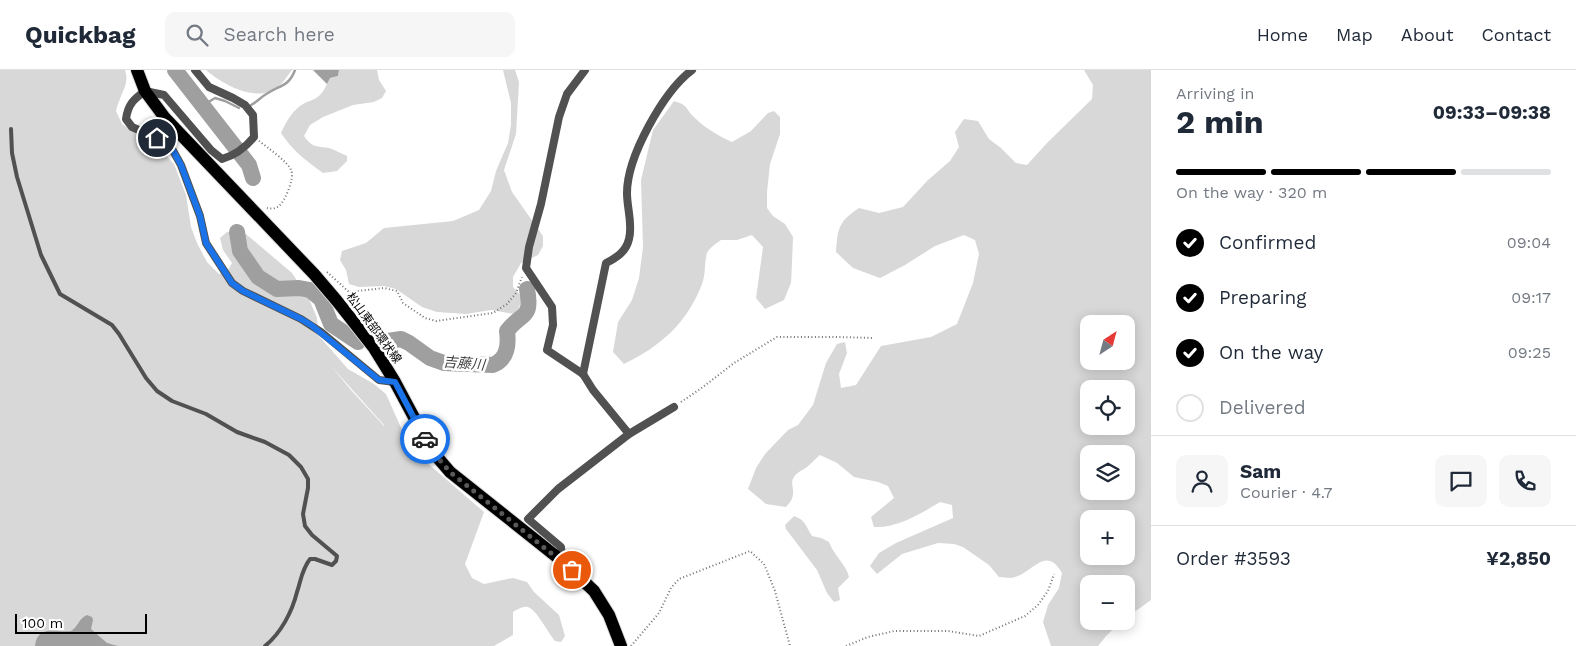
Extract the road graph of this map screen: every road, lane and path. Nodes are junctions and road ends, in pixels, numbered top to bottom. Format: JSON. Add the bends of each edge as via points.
{"nodes":[{"id":1,"x":137,"y":70,"type":"edge"},
{"id":2,"x":195,"y":70,"type":"edge"},
{"id":3,"x":585,"y":70,"type":"edge"},
{"id":4,"x":692,"y":70,"type":"edge"},
{"id":5,"x":146,"y":90,"type":"junction"},
{"id":6,"x":11,"y":129,"type":"dead end"},
{"id":7,"x":254,"y":137,"type":"junction"},
{"id":8,"x":271,"y":209,"type":"dead end"},
{"id":9,"x":322,"y":267,"type":"dead end"},
{"id":10,"x":526,"y":268,"type":"junction"},
{"id":11,"x":874,"y":338,"type":"dead end"},
{"id":12,"x":583,"y":374,"type":"junction"},
{"id":13,"x":395,"y":382,"type":"junction"},
{"id":14,"x":674,"y":406,"type":"joint"},
{"id":15,"x":629,"y":434,"type":"junction"},
{"id":16,"x":562,"y":561,"type":"junction"},
{"id":17,"x":1054,"y":574,"type":"dead end"},
{"id":18,"x":265,"y":646,"type":"edge"},
{"id":19,"x":621,"y":646,"type":"edge"},
{"id":20,"x":631,"y":646,"type":"edge"},
{"id":21,"x":790,"y":646,"type":"edge"},
{"id":22,"x":846,"y":646,"type":"edge"}],
"edges":[{"from":1,"to":5,"type":"main road","name":"松山東部環状線"},
{"from":2,"to":7,"type":"street","via":[[209,87],[245,105],[253,115]]},
{"from":3,"to":10,"type":"street","via":[[567,94],[559,117]]},
{"from":4,"to":12,"type":"street","via":[[682,78],[654,117],[634,160],[627,192],[628,241],[618,258],[606,263]]},
{"from":5,"to":7,"type":"street","via":[[164,95],[222,159],[233,156]]},
{"from":5,"to":13,"type":"main road","name":"松山東部環状線","via":[[164,118],[320,280],[374,348]]},
{"from":5,"to":13,"type":"street","via":[[133,99],[127,108],[126,119],[132,127],[171,147],[200,216],[206,243],[232,283],[321,332],[379,380]]},
{"from":6,"to":18,"type":"lane","via":[[17,177],[41,255],[60,294],[112,325],[157,391],[172,402],[206,414],[289,455],[302,467],[308,479],[303,514],[305,526],[337,556],[336,562],[332,564],[315,558],[304,566],[289,614]]},
{"from":7,"to":8,"type":"path","via":[[291,170],[292,180],[285,197],[279,206]]},
{"from":9,"to":10,"type":"path","via":[[348,292],[384,288],[397,291],[403,303],[425,318],[436,321],[493,313],[516,293]]},
{"from":10,"to":12,"type":"street","via":[[552,307],[553,325],[547,350]]},
{"from":11,"to":14,"type":"path","via":[[777,337]]},
{"from":12,"to":15,"type":"street"},
{"from":13,"to":16,"type":"main road","name":"松山東部環状線","via":[[432,451],[450,472]]},
{"from":14,"to":15,"type":"street"},
{"from":15,"to":16,"type":"street","via":[[558,489],[528,519],[561,547]]},
{"from":16,"to":19,"type":"main road","name":"松山東部環状線","via":[[594,591],[610,614]]},
{"from":17,"to":22,"type":"path","via":[[1048,591],[1026,616],[979,636],[948,631],[894,631]]},
{"from":20,"to":21,"type":"path","via":[[658,613],[678,579],[750,551],[764,564]]}]}
